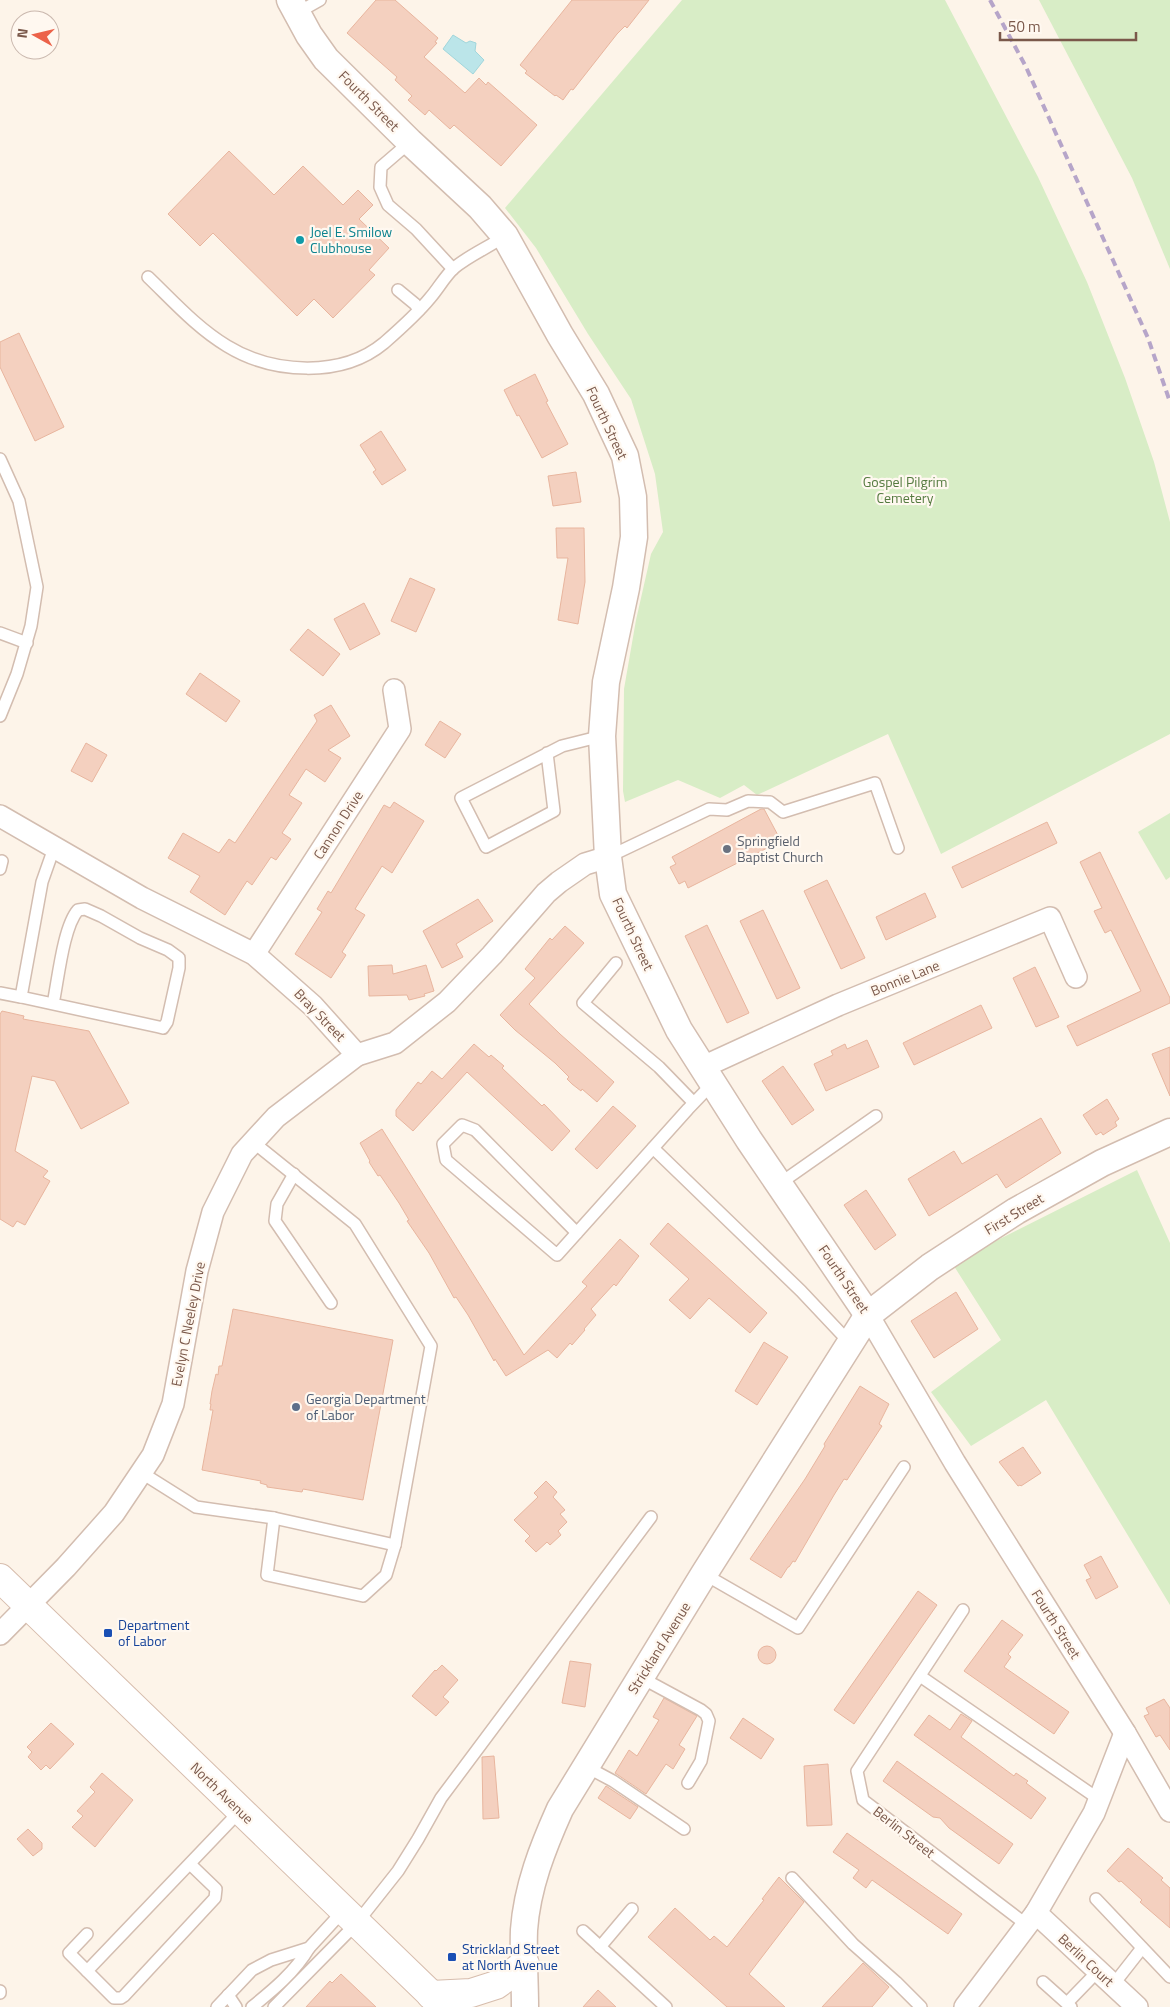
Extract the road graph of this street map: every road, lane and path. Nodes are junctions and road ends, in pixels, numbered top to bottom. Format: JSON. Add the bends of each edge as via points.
{"nodes":[{"id":1,"x":320,"y":0,"type":"edge"},
{"id":2,"x":294,"y":6,"type":"edge"},
{"id":3,"x":410,"y":142,"type":"junction"},
{"id":4,"x":505,"y":236,"type":"junction"},
{"id":5,"x":453,"y":269,"type":"junction"},
{"id":6,"x":148,"y":277,"type":"dead end"},
{"id":7,"x":398,"y":290,"type":"dead end"},
{"id":8,"x":419,"y":310,"type":"junction"},
{"id":9,"x":0,"y":459,"type":"edge"},
{"id":10,"x":0,"y":633,"type":"edge"},
{"id":11,"x":27,"y":643,"type":"junction"},
{"id":12,"x":394,"y":690,"type":"dead end"},
{"id":13,"x":0,"y":716,"type":"edge"},
{"id":14,"x":602,"y":736,"type":"junction"},
{"id":15,"x":547,"y":754,"type":"junction"},
{"id":16,"x":0,"y":816,"type":"edge"},
{"id":17,"x":54,"y":848,"type":"junction"},
{"id":18,"x":898,"y":848,"type":"dead end"},
{"id":19,"x":608,"y":857,"type":"junction"},
{"id":20,"x":254,"y":954,"type":"junction"},
{"id":21,"x":616,"y":963,"type":"dead end"},
{"id":22,"x":1076,"y":977,"type":"dead end"},
{"id":23,"x":0,"y":993,"type":"edge"},
{"id":24,"x":20,"y":997,"type":"junction"},
{"id":25,"x":53,"y":1004,"type":"junction"},
{"id":26,"x":357,"y":1055,"type":"junction"},
{"id":27,"x":708,"y":1075,"type":"junction"},
{"id":28,"x":693,"y":1102,"type":"junction"},
{"id":29,"x":876,"y":1116,"type":"dead end"},
{"id":30,"x":1170,"y":1132,"type":"edge"},
{"id":31,"x":254,"y":1142,"type":"junction"},
{"id":32,"x":653,"y":1148,"type":"junction"},
{"id":33,"x":294,"y":1174,"type":"junction"},
{"id":34,"x":779,"y":1184,"type":"junction"},
{"id":35,"x":577,"y":1233,"type":"junction"},
{"id":36,"x":331,"y":1303,"type":"dead end"},
{"id":37,"x":868,"y":1315,"type":"junction"},
{"id":38,"x":850,"y":1343,"type":"junction"},
{"id":39,"x":904,"y":1467,"type":"dead end"},
{"id":40,"x":142,"y":1473,"type":"junction"},
{"id":41,"x":651,"y":1516,"type":"dead end"},
{"id":42,"x":274,"y":1518,"type":"junction"},
{"id":43,"x":395,"y":1545,"type":"junction"},
{"id":44,"x":704,"y":1574,"type":"junction"},
{"id":45,"x":0,"y":1578,"type":"edge"},
{"id":46,"x":27,"y":1606,"type":"junction"},
{"id":47,"x":963,"y":1610,"type":"dead end"},
{"id":48,"x":0,"y":1634,"type":"edge"},
{"id":49,"x":920,"y":1676,"type":"junction"},
{"id":50,"x":640,"y":1677,"type":"junction"},
{"id":51,"x":1125,"y":1733,"type":"junction"},
{"id":52,"x":585,"y":1766,"type":"junction"},
{"id":53,"x":688,"y":1783,"type":"dead end"},
{"id":54,"x":1100,"y":1800,"type":"junction"},
{"id":55,"x":240,"y":1811,"type":"junction"},
{"id":56,"x":1170,"y":1811,"type":"edge"},
{"id":57,"x":684,"y":1829,"type":"dead end"},
{"id":58,"x":190,"y":1864,"type":"junction"},
{"id":59,"x":792,"y":1878,"type":"dead end"},
{"id":60,"x":1096,"y":1899,"type":"dead end"},
{"id":61,"x":632,"y":1909,"type":"dead end"},
{"id":62,"x":350,"y":1918,"type":"junction"},
{"id":63,"x":1031,"y":1919,"type":"junction"},
{"id":64,"x":583,"y":1931,"type":"dead end"},
{"id":65,"x":87,"y":1934,"type":"dead end"},
{"id":66,"x":600,"y":1947,"type":"junction"},
{"id":67,"x":309,"y":1948,"type":"junction"},
{"id":68,"x":1142,"y":1948,"type":"junction"},
{"id":69,"x":525,"y":1964,"type":"junction"},
{"id":70,"x":87,"y":1971,"type":"junction"},
{"id":71,"x":1170,"y":1977,"type":"edge"},
{"id":72,"x":1106,"y":1978,"type":"junction"},
{"id":73,"x":1043,"y":1982,"type":"dead end"},
{"id":74,"x":228,"y":1995,"type":"junction"},
{"id":75,"x":438,"y":2001,"type":"edge"},
{"id":76,"x":1069,"y":2005,"type":"edge"},
{"id":77,"x":217,"y":2007,"type":"edge"},
{"id":78,"x":236,"y":2007,"type":"edge"},
{"id":79,"x":252,"y":2007,"type":"edge"},
{"id":80,"x":274,"y":2007,"type":"edge"},
{"id":81,"x":525,"y":2007,"type":"edge"},
{"id":82,"x":666,"y":2007,"type":"edge"},
{"id":83,"x":921,"y":2007,"type":"edge"},
{"id":84,"x":965,"y":2007,"type":"edge"},
{"id":85,"x":1137,"y":2007,"type":"edge"}],
"edges":[{"from":1,"to":2,"type":"lane"},
{"from":2,"to":3,"type":"street","name":"Fourth Street","via":[[326,59]]},
{"from":3,"to":4,"type":"street","name":"Fourth Street","via":[[480,207]]},
{"from":3,"to":5,"type":"lane","via":[[381,167],[380,187],[388,205],[416,229]]},
{"from":4,"to":5,"type":"lane"},
{"from":4,"to":14,"type":"street","name":"Fourth Street","via":[[596,394],[625,456],[633,498],[634,537],[606,682]]},
{"from":5,"to":8,"type":"lane"},
{"from":6,"to":8,"type":"lane","via":[[210,335],[229,348],[268,363],[297,368],[346,364],[365,356],[383,344]]},
{"from":7,"to":8,"type":"lane"},
{"from":9,"to":11,"type":"lane","via":[[19,501],[37,586]]},
{"from":10,"to":11,"type":"lane"},
{"from":11,"to":13,"type":"lane"},
{"from":12,"to":20,"type":"street","name":"Cannon Drive","via":[[400,730]]},
{"from":14,"to":15,"type":"lane","via":[[562,746]]},
{"from":14,"to":19,"type":"street","name":"Fourth Street"},
{"from":15,"to":15,"type":"lane","via":[[461,798],[486,847],[554,811]]},
{"from":16,"to":17,"type":"street","name":"Bray Street"},
{"from":17,"to":20,"type":"street","name":"Bray Street","via":[[142,898]]},
{"from":17,"to":24,"type":"lane","via":[[42,882]]},
{"from":18,"to":19,"type":"lane","via":[[875,783],[783,812],[770,802],[748,801],[727,810],[709,809]]},
{"from":19,"to":26,"type":"street","via":[[585,864],[546,893],[447,1002],[395,1043]]},
{"from":19,"to":27,"type":"street","name":"Fourth Street","via":[[614,894],[628,928],[679,1030]]},
{"from":20,"to":26,"type":"street","name":"Bray Street","via":[[313,1006]]},
{"from":21,"to":28,"type":"lane","via":[[582,1003],[660,1067]]},
{"from":22,"to":27,"type":"street","name":"Bonnie Lane","via":[[1050,918],[838,1005]]},
{"from":23,"to":24,"type":"lane"},
{"from":24,"to":25,"type":"lane"},
{"from":25,"to":25,"type":"lane","via":[[67,934],[72,916],[78,910],[85,909],[101,916],[179,958],[167,1022],[163,1028]]},
{"from":26,"to":31,"type":"street","name":"Evelyn C Neeley Drive","via":[[276,1117]]},
{"from":27,"to":28,"type":"lane"},
{"from":27,"to":34,"type":"street","name":"Fourth Street"},
{"from":28,"to":32,"type":"lane"},
{"from":29,"to":34,"type":"lane"},
{"from":30,"to":37,"type":"street","name":"First Street","via":[[1102,1163],[1016,1211],[930,1267]]},
{"from":31,"to":33,"type":"lane"},
{"from":31,"to":40,"type":"street","name":"Evelyn C Neeley Drive","via":[[242,1154],[213,1212],[197,1271],[173,1404],[153,1456]]},
{"from":32,"to":35,"type":"lane"},
{"from":32,"to":38,"type":"lane"},
{"from":33,"to":36,"type":"lane","via":[[277,1204],[275,1221]]},
{"from":33,"to":43,"type":"lane","via":[[355,1224],[431,1346]]},
{"from":34,"to":37,"type":"street","name":"Fourth Street"},
{"from":35,"to":35,"type":"lane","via":[[557,1255],[446,1160],[443,1144],[462,1124],[475,1130]]},
{"from":37,"to":38,"type":"street","name":"Strickland Avenue"},
{"from":37,"to":51,"type":"street","name":"Fourth Street","via":[[956,1463]]},
{"from":38,"to":44,"type":"street","name":"Strickland Avenue"},
{"from":39,"to":44,"type":"lane","via":[[798,1628]]},
{"from":40,"to":42,"type":"lane","via":[[196,1507]]},
{"from":40,"to":46,"type":"street","name":"Evelyn C Neeley Drive","via":[[114,1513]]},
{"from":41,"to":62,"type":"lane","via":[[440,1798],[398,1871]]},
{"from":42,"to":43,"type":"lane"},
{"from":42,"to":43,"type":"lane","via":[[267,1575],[363,1596],[386,1575]]},
{"from":44,"to":50,"type":"street","name":"Strickland Avenue"},
{"from":45,"to":46,"type":"main road","name":"North Avenue"},
{"from":46,"to":48,"type":"street","name":"Evelyn C Neeley Drive"},
{"from":46,"to":55,"type":"main road","name":"North Avenue"},
{"from":47,"to":49,"type":"lane","name":"Berlin Street"},
{"from":49,"to":54,"type":"lane"},
{"from":49,"to":63,"type":"lane","name":"Berlin Street","via":[[857,1771],[863,1800]]},
{"from":50,"to":52,"type":"street","name":"Strickland Avenue"},
{"from":50,"to":53,"type":"lane","via":[[706,1714],[709,1721],[701,1761]]},
{"from":51,"to":54,"type":"street"},
{"from":51,"to":56,"type":"street","name":"Fourth Street"},
{"from":52,"to":57,"type":"lane"},
{"from":52,"to":69,"type":"street","name":"Strickland Avenue","via":[[560,1808],[537,1868],[524,1930]]},
{"from":54,"to":63,"type":"street"},
{"from":55,"to":58,"type":"lane"},
{"from":55,"to":62,"type":"main road","name":"North Avenue"},
{"from":58,"to":70,"type":"lane"},
{"from":58,"to":70,"type":"lane","via":[[216,1888],[215,1898],[124,1996],[114,1998]]},
{"from":59,"to":83,"type":"lane","via":[[853,1944]]},
{"from":60,"to":68,"type":"lane"},
{"from":61,"to":66,"type":"lane"},
{"from":62,"to":67,"type":"lane"},
{"from":62,"to":75,"type":"main road","name":"North Avenue"},
{"from":62,"to":80,"type":"lane"},
{"from":63,"to":72,"type":"street","name":"Berlin Court"},
{"from":63,"to":84,"type":"street"},
{"from":64,"to":66,"type":"lane"},
{"from":65,"to":70,"type":"lane","via":[[69,1953]]},
{"from":66,"to":82,"type":"lane"},
{"from":67,"to":74,"type":"lane","via":[[252,1970]]},
{"from":67,"to":79,"type":"lane","via":[[301,1962]]},
{"from":68,"to":71,"type":"lane"},
{"from":68,"to":72,"type":"lane"},
{"from":69,"to":75,"type":"main road","via":[[491,1986]]},
{"from":69,"to":81,"type":"street","name":"Strickland Avenue"},
{"from":72,"to":76,"type":"lane"},
{"from":72,"to":85,"type":"street","name":"Berlin Court"},
{"from":73,"to":76,"type":"lane"},
{"from":74,"to":77,"type":"lane"},
{"from":74,"to":78,"type":"lane"}]}
